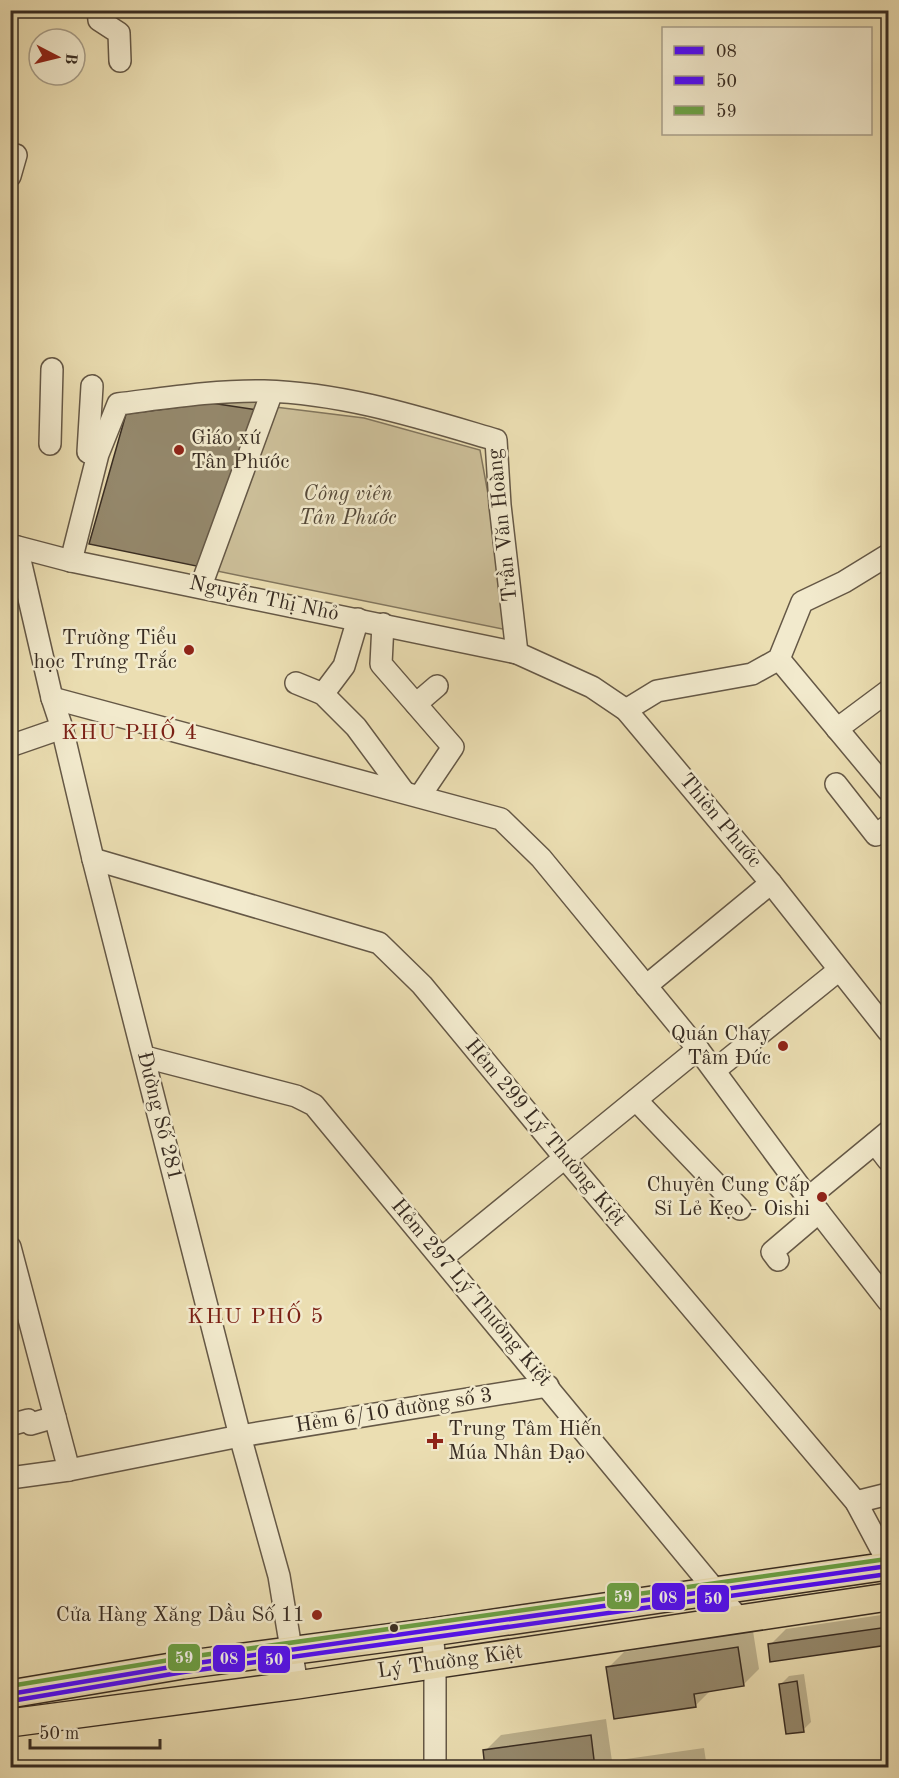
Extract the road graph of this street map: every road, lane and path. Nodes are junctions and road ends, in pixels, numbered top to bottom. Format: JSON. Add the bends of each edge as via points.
{"nodes":[{"id":1,"x":98,"y":10,"type":"edge"},
{"id":2,"x":120,"y":61,"type":"dead end"},
{"id":3,"x":16,"y":155,"type":"dead end"},
{"id":4,"x":10,"y":176,"type":"edge"},
{"id":5,"x":52,"y":369,"type":"dead end"},
{"id":6,"x":92,"y":386,"type":"dead end"},
{"id":7,"x":272,"y":392,"type":"junction"},
{"id":8,"x":50,"y":444,"type":"dead end"},
{"id":9,"x":88,"y":452,"type":"dead end"},
{"id":10,"x":14,"y":546,"type":"edge"},
{"id":11,"x":888,"y":555,"type":"edge"},
{"id":12,"x":71,"y":561,"type":"junction"},
{"id":13,"x":201,"y":586,"type":"junction"},
{"id":14,"x":358,"y":619,"type":"junction"},
{"id":15,"x":383,"y":624,"type":"junction"},
{"id":16,"x":517,"y":653,"type":"junction"},
{"id":17,"x":779,"y":659,"type":"junction"},
{"id":18,"x":296,"y":683,"type":"dead end"},
{"id":19,"x":437,"y":686,"type":"dead end"},
{"id":20,"x":888,"y":691,"type":"edge"},
{"id":21,"x":323,"y":694,"type":"junction"},
{"id":22,"x":51,"y":698,"type":"junction"},
{"id":23,"x":416,"y":704,"type":"junction"},
{"id":24,"x":626,"y":710,"type":"junction"},
{"id":25,"x":62,"y":728,"type":"junction"},
{"id":26,"x":837,"y":729,"type":"junction"},
{"id":27,"x":10,"y":746,"type":"edge"},
{"id":28,"x":836,"y":784,"type":"dead end"},
{"id":29,"x":888,"y":790,"type":"edge"},
{"id":30,"x":412,"y":794,"type":"junction"},
{"id":31,"x":888,"y":826,"type":"edge"},
{"id":32,"x":93,"y":859,"type":"junction"},
{"id":33,"x":771,"y":883,"type":"junction"},
{"id":34,"x":839,"y":970,"type":"junction"},
{"id":35,"x":646,"y":986,"type":"junction"},
{"id":36,"x":888,"y":1032,"type":"edge"},
{"id":37,"x":698,"y":1049,"type":"junction"},
{"id":38,"x":145,"y":1057,"type":"junction"},
{"id":39,"x":715,"y":1070,"type":"junction"},
{"id":40,"x":636,"y":1100,"type":"junction"},
{"id":41,"x":882,"y":1138,"type":"edge"},
{"id":42,"x":565,"y":1158,"type":"junction"},
{"id":43,"x":888,"y":1160,"type":"edge"},
{"id":44,"x":814,"y":1205,"type":"junction"},
{"id":45,"x":740,"y":1209,"type":"dead end"},
{"id":46,"x":10,"y":1247,"type":"edge"},
{"id":47,"x":442,"y":1258,"type":"junction"},
{"id":48,"x":778,"y":1260,"type":"dead end"},
{"id":49,"x":888,"y":1301,"type":"edge"},
{"id":50,"x":548,"y":1386,"type":"junction"},
{"id":51,"x":55,"y":1417,"type":"junction"},
{"id":52,"x":10,"y":1425,"type":"edge"},
{"id":53,"x":240,"y":1436,"type":"junction"},
{"id":54,"x":69,"y":1470,"type":"junction"},
{"id":55,"x":10,"y":1478,"type":"edge"},
{"id":56,"x":888,"y":1494,"type":"edge"},
{"id":57,"x":856,"y":1502,"type":"junction"},
{"id":58,"x":888,"y":1564,"type":"edge"},
{"id":59,"x":715,"y":1590,"type":"junction"},
{"id":60,"x":888,"y":1597,"type":"edge"},
{"id":61,"x":739,"y":1619,"type":"junction"},
{"id":62,"x":432,"y":1632,"type":"junction"},
{"id":63,"x":291,"y":1650,"type":"junction"},
{"id":64,"x":435,"y":1663,"type":"junction"},
{"id":65,"x":297,"y":1685,"type":"junction"},
{"id":66,"x":10,"y":1694,"type":"edge"},
{"id":67,"x":10,"y":1723,"type":"edge"},
{"id":68,"x":435,"y":1767,"type":"edge"}],
"edges":[{"from":1,"to":2,"type":"street","via":[[99,20],[119,33]]},
{"from":3,"to":4,"type":"street"},
{"from":5,"to":8,"type":"street"},
{"from":6,"to":9,"type":"street"},
{"from":7,"to":12,"type":"street","name":"Trần Văn Hoàng","via":[[194,394],[118,404],[98,454]]},
{"from":7,"to":13,"type":"street"},
{"from":7,"to":16,"type":"street","name":"Trần Văn Hoàng","via":[[372,404],[496,440]]},
{"from":10,"to":12,"type":"street","name":"Nguyễn Thị Nhỏ"},
{"from":10,"to":22,"type":"street","name":"Đường Số 281"},
{"from":11,"to":17,"type":"street","via":[[802,602]]},
{"from":12,"to":13,"type":"street","name":"Nguyễn Thị Nhỏ"},
{"from":13,"to":14,"type":"street","name":"Nguyễn Thị Nhỏ"},
{"from":14,"to":15,"type":"street","name":"Nguyễn Thị Nhỏ"},
{"from":14,"to":21,"type":"street","via":[[344,666]]},
{"from":15,"to":16,"type":"street","name":"Nguyễn Thị Nhỏ"},
{"from":15,"to":23,"type":"street","via":[[381,664]]},
{"from":16,"to":24,"type":"street","name":"Thiên Phước","via":[[592,687]]},
{"from":17,"to":24,"type":"street","via":[[752,674],[657,691]]},
{"from":17,"to":26,"type":"street"},
{"from":18,"to":21,"type":"street"},
{"from":19,"to":23,"type":"street"},
{"from":20,"to":26,"type":"street"},
{"from":21,"to":30,"type":"street"},
{"from":22,"to":25,"type":"street","name":"Đường Số 281"},
{"from":22,"to":30,"type":"street"},
{"from":23,"to":30,"type":"street","via":[[453,747]]},
{"from":24,"to":33,"type":"street","name":"Thiên Phước"},
{"from":25,"to":27,"type":"street"},
{"from":25,"to":32,"type":"street","name":"Đường Số 281"},
{"from":26,"to":29,"type":"street"},
{"from":28,"to":31,"type":"street","via":[[876,835]]},
{"from":30,"to":35,"type":"street","via":[[501,819],[541,858]]},
{"from":32,"to":38,"type":"street","name":"Đường Số 281"},
{"from":32,"to":42,"type":"street","name":"Hẻm 299 Lý Thường Kiệt","via":[[379,943],[423,985]]},
{"from":33,"to":34,"type":"street","name":"Thiên Phước"},
{"from":33,"to":35,"type":"street"},
{"from":34,"to":36,"type":"street","name":"Thiên Phước"},
{"from":34,"to":39,"type":"street"},
{"from":35,"to":37,"type":"street"},
{"from":37,"to":39,"type":"street"},
{"from":37,"to":40,"type":"street"},
{"from":38,"to":47,"type":"street","name":"Hẻm 297 Lý Thường Kiệt","via":[[296,1096],[314,1105]]},
{"from":38,"to":53,"type":"street","name":"Đường Số 281"},
{"from":39,"to":44,"type":"street"},
{"from":40,"to":42,"type":"street"},
{"from":40,"to":45,"type":"street"},
{"from":41,"to":43,"type":"street"},
{"from":41,"to":44,"type":"street"},
{"from":42,"to":47,"type":"street"},
{"from":42,"to":57,"type":"street","name":"Hẻm 299 Lý Thường Kiệt"},
{"from":44,"to":48,"type":"street","via":[[772,1252]]},
{"from":44,"to":49,"type":"street"},
{"from":46,"to":51,"type":"street"},
{"from":47,"to":50,"type":"street","name":"Hẻm 297 Lý Thường Kiệt"},
{"from":50,"to":53,"type":"street","name":"Hẻm 6/10 đường số 3"},
{"from":50,"to":59,"type":"street","name":"Hẻm 297 Lý Thường Kiệt"},
{"from":51,"to":52,"type":"street"},
{"from":51,"to":54,"type":"street"},
{"from":53,"to":54,"type":"street","name":"Hẻm 6/10 đường số 3"},
{"from":53,"to":63,"type":"street","name":"Đường Số 281","via":[[279,1576]]},
{"from":54,"to":55,"type":"street","name":"Hẻm 6/10 đường số 3"},
{"from":56,"to":57,"type":"street"},
{"from":57,"to":58,"type":"street","name":"Hẻm 299 Lý Thường Kiệt"},
{"from":58,"to":59,"type":"main road","name":"Lý Thường Kiệt"},
{"from":59,"to":61,"type":"street","name":"Hẻm 297 Lý Thường Kiệt"},
{"from":59,"to":62,"type":"main road","name":"Lý Thường Kiệt"},
{"from":60,"to":61,"type":"main road","name":"Lý Thường Kiệt"},
{"from":61,"to":64,"type":"main road","name":"Lý Thường Kiệt"},
{"from":62,"to":63,"type":"main road","name":"Lý Thường Kiệt"},
{"from":62,"to":64,"type":"street"},
{"from":63,"to":65,"type":"street","name":"Đường Số 281"},
{"from":63,"to":66,"type":"main road","name":"Lý Thường Kiệt"},
{"from":64,"to":65,"type":"main road","name":"Lý Thường Kiệt"},
{"from":64,"to":68,"type":"street"},
{"from":65,"to":67,"type":"main road","name":"Lý Thường Kiệt"}]}
